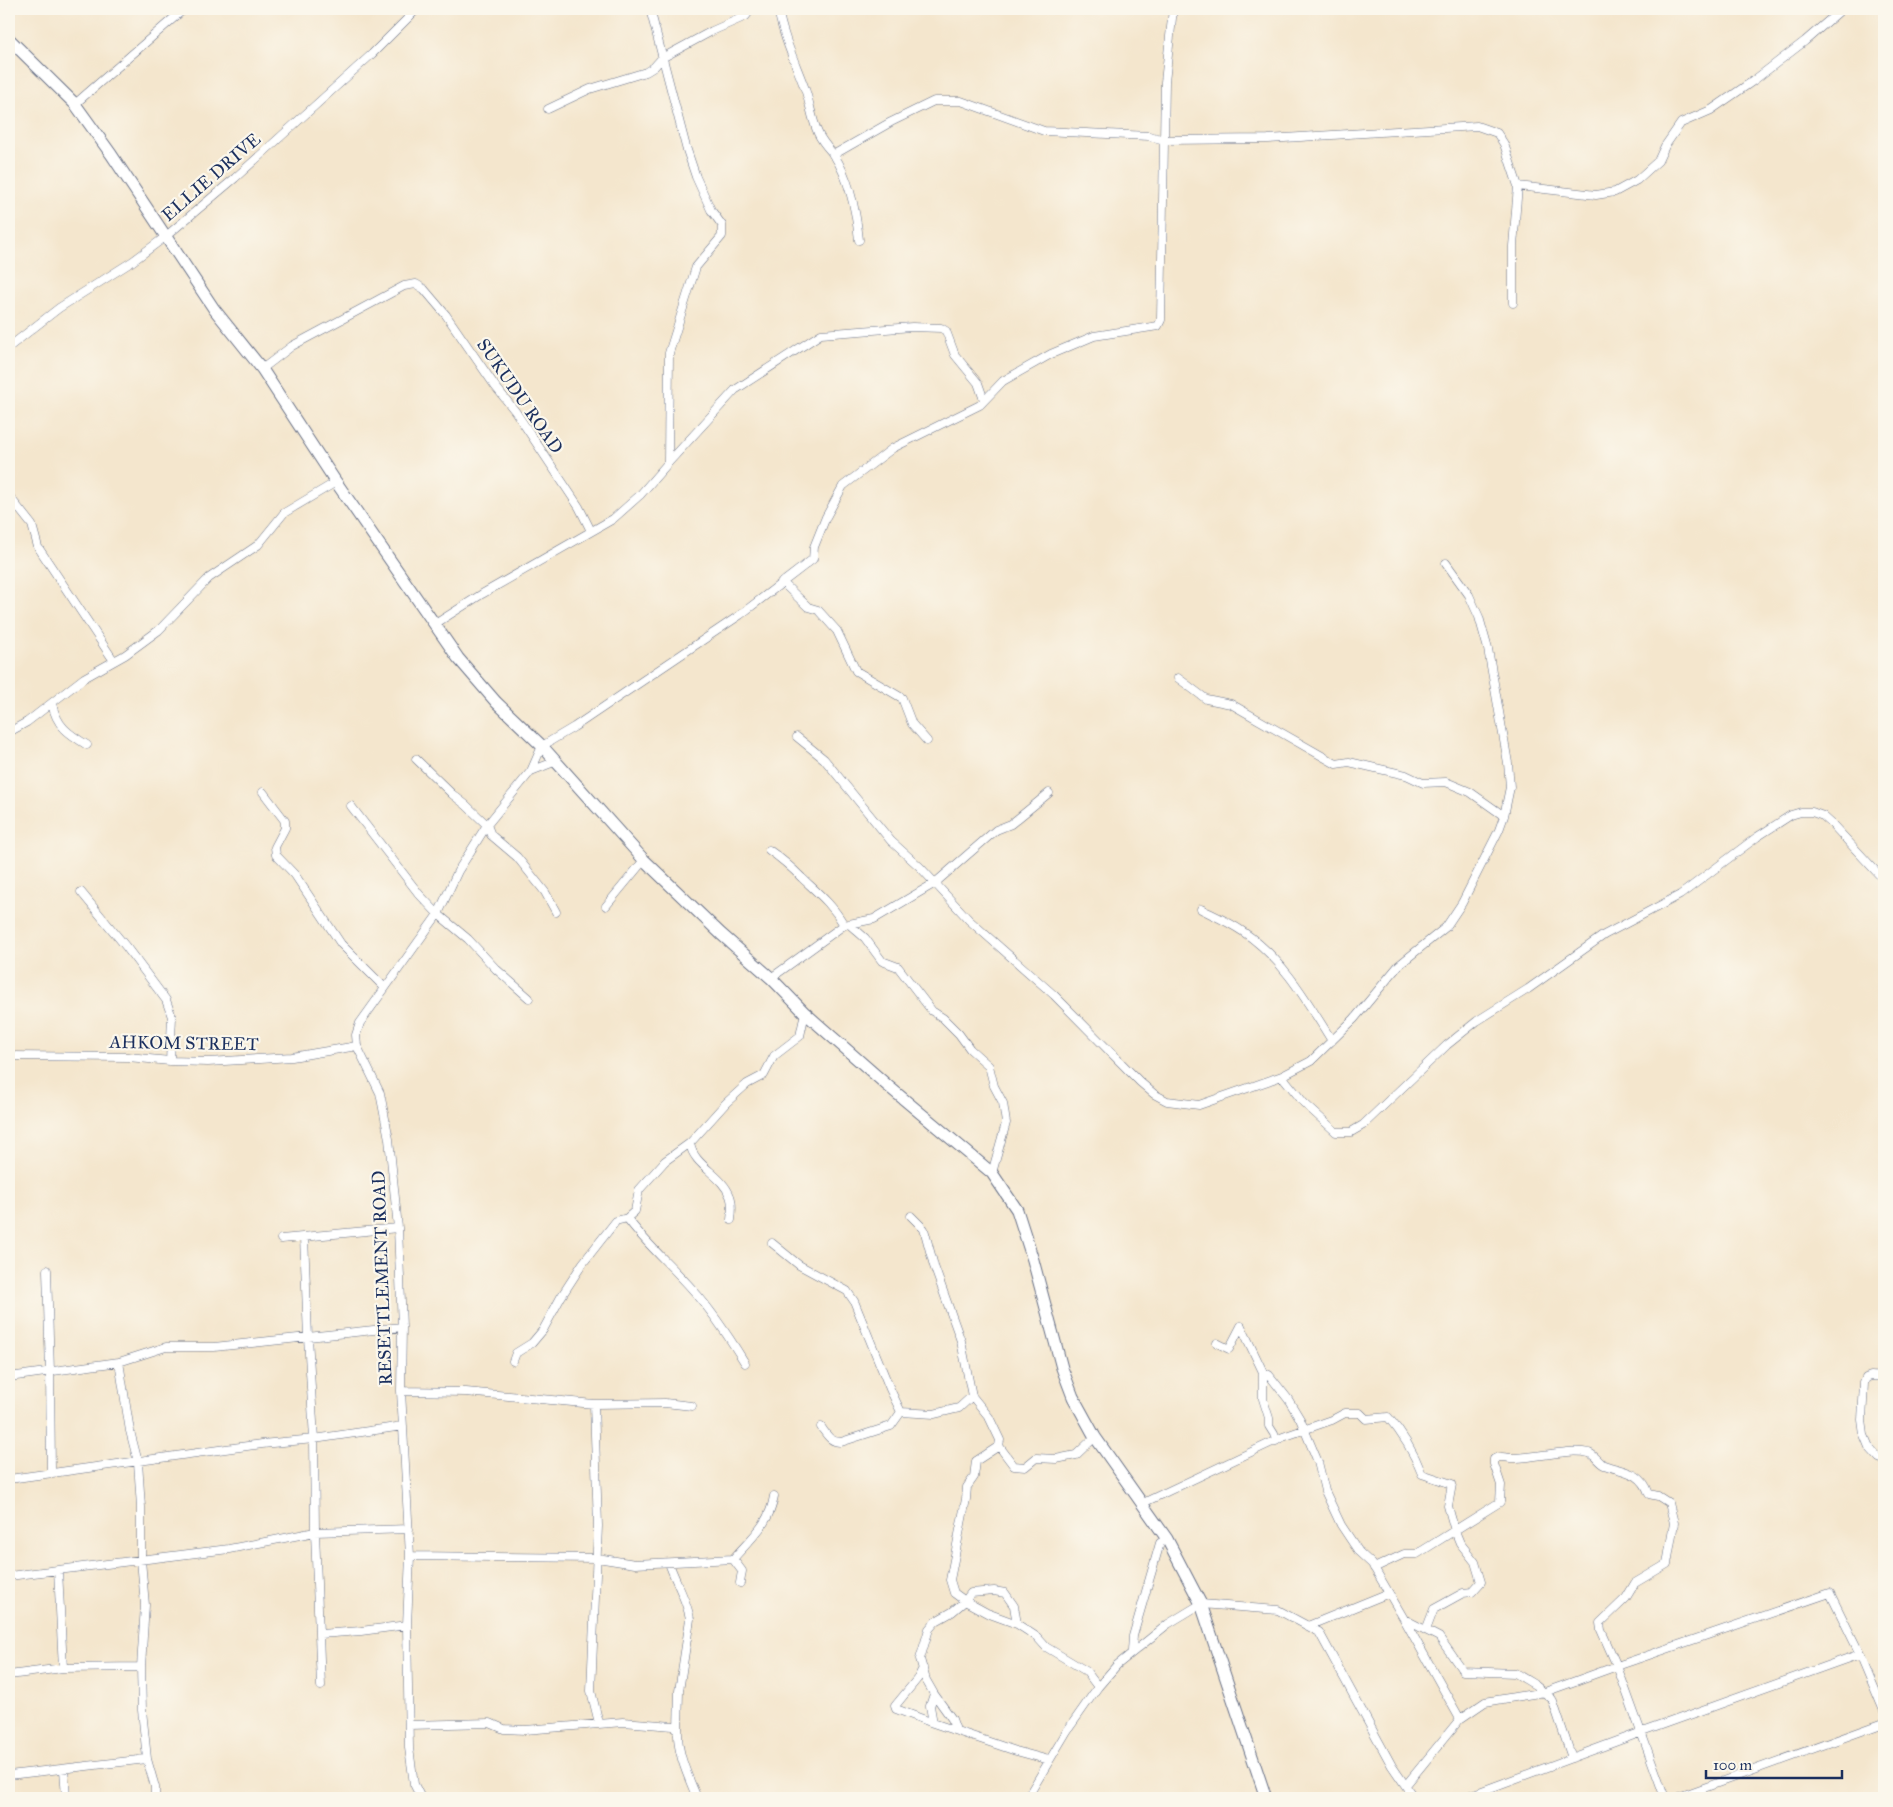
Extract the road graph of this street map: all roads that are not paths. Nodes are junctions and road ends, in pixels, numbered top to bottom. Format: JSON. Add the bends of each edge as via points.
{"nodes":[{"id":1,"x":184,"y":9,"type":"edge"},
{"id":2,"x":417,"y":9,"type":"edge"},
{"id":3,"x":650,"y":9,"type":"edge"},
{"id":4,"x":751,"y":9,"type":"edge"},
{"id":5,"x":778,"y":9,"type":"edge"},
{"id":6,"x":1173,"y":9,"type":"edge"},
{"id":7,"x":1842,"y":9,"type":"edge"},
{"id":8,"x":9,"y":39,"type":"edge"},
{"id":9,"x":662,"y":58,"type":"junction"},
{"id":10,"x":75,"y":104,"type":"junction"},
{"id":11,"x":548,"y":109,"type":"dead end"},
{"id":12,"x":1165,"y":140,"type":"junction"},
{"id":13,"x":833,"y":155,"type":"junction"},
{"id":14,"x":1518,"y":186,"type":"junction"},
{"id":15,"x":166,"y":237,"type":"junction"},
{"id":16,"x":859,"y":240,"type":"dead end"},
{"id":17,"x":1513,"y":303,"type":"dead end"},
{"id":18,"x":9,"y":347,"type":"edge"},
{"id":19,"x":262,"y":369,"type":"junction"},
{"id":20,"x":984,"y":400,"type":"junction"},
{"id":21,"x":668,"y":463,"type":"junction"},
{"id":22,"x":336,"y":482,"type":"junction"},
{"id":23,"x":9,"y":496,"type":"edge"},
{"id":24,"x":591,"y":531,"type":"junction"},
{"id":25,"x":1446,"y":563,"type":"dead end"},
{"id":26,"x":782,"y":582,"type":"junction"},
{"id":27,"x":435,"y":624,"type":"junction"},
{"id":28,"x":114,"y":661,"type":"junction"},
{"id":29,"x":1178,"y":678,"type":"dead end"},
{"id":30,"x":52,"y":703,"type":"junction"},
{"id":31,"x":9,"y":732,"type":"edge"},
{"id":32,"x":797,"y":737,"type":"dead end"},
{"id":33,"x":928,"y":741,"type":"dead end"},
{"id":34,"x":88,"y":745,"type":"dead end"},
{"id":35,"x":542,"y":746,"type":"junction"},
{"id":36,"x":416,"y":759,"type":"dead end"},
{"id":37,"x":554,"y":762,"type":"junction"},
{"id":38,"x":531,"y":771,"type":"junction"},
{"id":39,"x":262,"y":792,"type":"dead end"},
{"id":40,"x":1049,"y":793,"type":"dead end"},
{"id":41,"x":351,"y":806,"type":"dead end"},
{"id":42,"x":1504,"y":816,"type":"junction"},
{"id":43,"x":487,"y":825,"type":"junction"},
{"id":44,"x":769,"y":850,"type":"dead end"},
{"id":45,"x":644,"y":860,"type":"junction"},
{"id":46,"x":1884,"y":880,"type":"edge"},
{"id":47,"x":935,"y":883,"type":"junction"},
{"id":48,"x":81,"y":892,"type":"dead end"},
{"id":49,"x":606,"y":906,"type":"dead end"},
{"id":50,"x":1201,"y":909,"type":"dead end"},
{"id":51,"x":556,"y":912,"type":"dead end"},
{"id":52,"x":438,"y":914,"type":"junction"},
{"id":53,"x":846,"y":925,"type":"junction"},
{"id":54,"x":771,"y":978,"type":"junction"},
{"id":55,"x":384,"y":987,"type":"junction"},
{"id":56,"x":529,"y":998,"type":"dead end"},
{"id":57,"x":805,"y":1013,"type":"junction"},
{"id":58,"x":1332,"y":1041,"type":"junction"},
{"id":59,"x":357,"y":1046,"type":"junction"},
{"id":60,"x":9,"y":1056,"type":"edge"},
{"id":61,"x":170,"y":1061,"type":"junction"},
{"id":62,"x":1282,"y":1076,"type":"junction"},
{"id":63,"x":690,"y":1143,"type":"junction"},
{"id":64,"x":992,"y":1173,"type":"junction"},
{"id":65,"x":911,"y":1216,"type":"dead end"},
{"id":66,"x":627,"y":1218,"type":"junction"},
{"id":67,"x":731,"y":1220,"type":"dead end"},
{"id":68,"x":398,"y":1228,"type":"junction"},
{"id":69,"x":304,"y":1237,"type":"junction"},
{"id":70,"x":281,"y":1239,"type":"dead end"},
{"id":71,"x":772,"y":1244,"type":"dead end"},
{"id":72,"x":47,"y":1270,"type":"dead end"},
{"id":73,"x":402,"y":1327,"type":"junction"},
{"id":74,"x":308,"y":1337,"type":"junction"},
{"id":75,"x":1217,"y":1343,"type":"dead end"},
{"id":76,"x":513,"y":1361,"type":"dead end"},
{"id":77,"x":119,"y":1362,"type":"junction"},
{"id":78,"x":745,"y":1363,"type":"dead end"},
{"id":79,"x":50,"y":1372,"type":"junction"},
{"id":80,"x":1262,"y":1372,"type":"junction"},
{"id":81,"x":9,"y":1377,"type":"edge"},
{"id":82,"x":1884,"y":1378,"type":"edge"},
{"id":83,"x":402,"y":1391,"type":"junction"},
{"id":84,"x":972,"y":1396,"type":"junction"},
{"id":85,"x":594,"y":1404,"type":"junction"},
{"id":86,"x":692,"y":1406,"type":"dead end"},
{"id":87,"x":901,"y":1412,"type":"junction"},
{"id":88,"x":403,"y":1426,"type":"junction"},
{"id":89,"x":820,"y":1427,"type":"dead end"},
{"id":90,"x":1304,"y":1429,"type":"junction"},
{"id":91,"x":1095,"y":1437,"type":"junction"},
{"id":92,"x":314,"y":1439,"type":"junction"},
{"id":93,"x":1276,"y":1441,"type":"junction"},
{"id":94,"x":999,"y":1446,"type":"junction"},
{"id":95,"x":1884,"y":1460,"type":"edge"},
{"id":96,"x":138,"y":1462,"type":"junction"},
{"id":97,"x":51,"y":1472,"type":"junction"},
{"id":98,"x":9,"y":1479,"type":"edge"},
{"id":99,"x":774,"y":1496,"type":"dead end"},
{"id":100,"x":1143,"y":1504,"type":"junction"},
{"id":101,"x":409,"y":1529,"type":"junction"},
{"id":102,"x":1455,"y":1531,"type":"junction"},
{"id":103,"x":315,"y":1532,"type":"junction"},
{"id":104,"x":1167,"y":1538,"type":"junction"},
{"id":105,"x":410,"y":1556,"type":"junction"},
{"id":106,"x":597,"y":1558,"type":"junction"},
{"id":107,"x":733,"y":1559,"type":"junction"},
{"id":108,"x":141,"y":1560,"type":"junction"},
{"id":109,"x":669,"y":1563,"type":"junction"},
{"id":110,"x":1374,"y":1568,"type":"junction"},
{"id":111,"x":58,"y":1570,"type":"junction"},
{"id":112,"x":9,"y":1576,"type":"edge"},
{"id":113,"x":740,"y":1583,"type":"dead end"},
{"id":114,"x":1389,"y":1593,"type":"junction"},
{"id":115,"x":966,"y":1601,"type":"junction"},
{"id":116,"x":1201,"y":1604,"type":"junction"},
{"id":117,"x":1404,"y":1619,"type":"junction"},
{"id":118,"x":1016,"y":1624,"type":"junction"},
{"id":119,"x":408,"y":1625,"type":"junction"},
{"id":120,"x":1308,"y":1626,"type":"junction"},
{"id":121,"x":1426,"y":1630,"type":"junction"},
{"id":122,"x":320,"y":1634,"type":"junction"},
{"id":123,"x":1132,"y":1651,"type":"junction"},
{"id":124,"x":1860,"y":1654,"type":"junction"},
{"id":125,"x":1617,"y":1666,"type":"junction"},
{"id":126,"x":141,"y":1667,"type":"junction"},
{"id":127,"x":63,"y":1668,"type":"junction"},
{"id":128,"x":923,"y":1668,"type":"junction"},
{"id":129,"x":9,"y":1675,"type":"edge"},
{"id":130,"x":321,"y":1686,"type":"dead end"},
{"id":131,"x":1098,"y":1687,"type":"junction"},
{"id":132,"x":1545,"y":1692,"type":"junction"},
{"id":133,"x":934,"y":1694,"type":"junction"},
{"id":134,"x":1884,"y":1712,"type":"edge"},
{"id":135,"x":1460,"y":1719,"type":"junction"},
{"id":136,"x":599,"y":1723,"type":"junction"},
{"id":137,"x":933,"y":1723,"type":"junction"},
{"id":138,"x":1884,"y":1723,"type":"edge"},
{"id":139,"x":409,"y":1725,"type":"junction"},
{"id":140,"x":678,"y":1730,"type":"junction"},
{"id":141,"x":956,"y":1730,"type":"junction"},
{"id":142,"x":1642,"y":1732,"type":"junction"},
{"id":143,"x":1572,"y":1758,"type":"junction"},
{"id":144,"x":147,"y":1759,"type":"junction"},
{"id":145,"x":1050,"y":1760,"type":"junction"},
{"id":146,"x":64,"y":1770,"type":"junction"},
{"id":147,"x":9,"y":1775,"type":"edge"},
{"id":148,"x":1406,"y":1785,"type":"junction"},
{"id":149,"x":66,"y":1798,"type":"edge"},
{"id":150,"x":155,"y":1798,"type":"edge"},
{"id":151,"x":422,"y":1798,"type":"edge"},
{"id":152,"x":697,"y":1798,"type":"edge"},
{"id":153,"x":1027,"y":1798,"type":"edge"},
{"id":154,"x":1266,"y":1798,"type":"edge"},
{"id":155,"x":1414,"y":1798,"type":"edge"},
{"id":156,"x":1463,"y":1798,"type":"edge"},
{"id":157,"x":1665,"y":1798,"type":"edge"},
{"id":158,"x":1676,"y":1798,"type":"edge"}],
"edges":[{"from":1,"to":10,"type":"street"},
{"from":2,"to":15,"type":"street","name":"ELLIE DRIVE","via":[[372,54]]},
{"from":3,"to":9,"type":"street"},
{"from":4,"to":9,"type":"street","via":[[746,16]]},
{"from":5,"to":13,"type":"street","via":[[817,132]]},
{"from":6,"to":12,"type":"street","via":[[1165,82]]},
{"from":7,"to":14,"type":"street","via":[[1754,81],[1711,110],[1682,123],[1658,161],[1637,180],[1615,192],[1596,195]]},
{"from":8,"to":10,"type":"main road"},
{"from":9,"to":11,"type":"street","via":[[646,72],[590,89]]},
{"from":9,"to":21,"type":"street","via":[[696,177],[711,210],[722,225],[722,236],[696,267],[669,353]]},
{"from":10,"to":15,"type":"main road"},
{"from":12,"to":13,"type":"street","via":[[1149,136],[1044,131],[961,101],[941,100],[899,118]]},
{"from":12,"to":14,"type":"street","via":[[1268,139],[1477,126],[1497,132]]},
{"from":12,"to":20,"type":"street","via":[[1161,320],[1158,326],[1094,336],[1051,354],[1003,381]]},
{"from":13,"to":16,"type":"street","via":[[852,197]]},
{"from":14,"to":17,"type":"street"},
{"from":15,"to":18,"type":"street","name":"ELLIE DRIVE","via":[[59,308]]},
{"from":15,"to":19,"type":"main road","via":[[214,309]]},
{"from":19,"to":22,"type":"main road"},
{"from":19,"to":24,"type":"street","name":"SUKUDU ROAD","via":[[292,346],[404,286],[416,284],[446,315],[515,411],[579,507]]},
{"from":20,"to":21,"type":"street","via":[[978,384],[955,355],[946,331],[941,328],[821,334],[735,390]]},
{"from":20,"to":26,"type":"street","via":[[980,405],[894,448],[844,486],[826,517],[814,547],[813,559]]},
{"from":21,"to":24,"type":"street","via":[[614,519]]},
{"from":22,"to":27,"type":"main road"},
{"from":22,"to":28,"type":"street","via":[[284,513],[258,545],[209,578],[159,630]]},
{"from":23,"to":28,"type":"street","via":[[32,525],[38,547]]},
{"from":24,"to":27,"type":"street"},
{"from":25,"to":42,"type":"street","via":[[1470,595],[1488,649],[1508,763],[1510,787]]},
{"from":26,"to":33,"type":"street","via":[[808,607],[818,610],[837,630],[856,671],[902,698],[912,724]]},
{"from":26,"to":35,"type":"street","via":[[740,615]]},
{"from":27,"to":35,"type":"main road","via":[[458,658],[496,702]]},
{"from":28,"to":30,"type":"street","via":[[84,678]]},
{"from":29,"to":42,"type":"street","via":[[1206,698],[1231,704],[1336,764],[1349,762],[1406,775],[1423,783],[1446,782],[1470,792]]},
{"from":30,"to":31,"type":"street"},
{"from":30,"to":34,"type":"street","via":[[62,729]]},
{"from":32,"to":47,"type":"street","via":[[824,759],[891,841]]},
{"from":35,"to":37,"type":"main road"},
{"from":35,"to":38,"type":"street"},
{"from":36,"to":43,"type":"street"},
{"from":37,"to":38,"type":"street"},
{"from":37,"to":45,"type":"main road"},
{"from":38,"to":43,"type":"street"},
{"from":39,"to":55,"type":"street","via":[[285,821],[285,828],[275,847],[276,855],[296,875],[341,944]]},
{"from":40,"to":47,"type":"street","via":[[1011,824],[996,830]]},
{"from":41,"to":52,"type":"street","via":[[418,894]]},
{"from":42,"to":58,"type":"street","via":[[1481,867],[1446,927],[1399,965]]},
{"from":43,"to":51,"type":"street","via":[[491,835],[517,857],[545,892]]},
{"from":43,"to":52,"type":"street","via":[[458,871]]},
{"from":44,"to":53,"type":"street","via":[[788,863],[826,899]]},
{"from":45,"to":49,"type":"street"},
{"from":45,"to":54,"type":"main road"},
{"from":46,"to":62,"type":"street","via":[[1823,816],[1812,812],[1791,815],[1680,895],[1604,935],[1477,1021],[1363,1125],[1351,1132],[1336,1132],[1304,1103]]},
{"from":47,"to":53,"type":"street","via":[[874,919]]},
{"from":47,"to":62,"type":"street","via":[[969,920],[1054,995],[1154,1094],[1167,1101],[1199,1105]]},
{"from":48,"to":61,"type":"street","via":[[166,1000],[172,1018]]},
{"from":50,"to":58,"type":"street","via":[[1244,932],[1283,969],[1299,987]]},
{"from":52,"to":55,"type":"street"},
{"from":52,"to":56,"type":"street","via":[[468,938]]},
{"from":53,"to":54,"type":"street"},
{"from":53,"to":64,"type":"street","via":[[864,938],[882,961],[898,967],[932,1011],[943,1018],[989,1066],[994,1086],[1004,1103],[1006,1123]]},
{"from":54,"to":57,"type":"main road"},
{"from":55,"to":59,"type":"street","via":[[360,1023]]},
{"from":57,"to":63,"type":"street","via":[[800,1036],[774,1056],[764,1075],[747,1084],[726,1103]]},
{"from":57,"to":64,"type":"main road"},
{"from":58,"to":62,"type":"street","via":[[1311,1061]]},
{"from":59,"to":61,"type":"street","name":"AHKOM STREET","via":[[292,1057]]},
{"from":59,"to":68,"type":"street","name":"RESETTLEMENT ROAD","via":[[380,1093],[389,1139]]},
{"from":60,"to":61,"type":"street","name":"AHKOM STREET","via":[[128,1057]]},
{"from":63,"to":66,"type":"street","via":[[665,1161],[639,1190],[635,1211]]},
{"from":63,"to":67,"type":"street","via":[[692,1152],[705,1168],[716,1175],[730,1196]]},
{"from":64,"to":91,"type":"main road","via":[[1017,1210],[1062,1368],[1073,1397]]},
{"from":65,"to":84,"type":"street","via":[[924,1229],[961,1341]]},
{"from":66,"to":76,"type":"street","via":[[616,1221],[561,1297],[543,1330],[532,1343],[516,1353]]},
{"from":66,"to":78,"type":"street","via":[[693,1290]]},
{"from":68,"to":69,"type":"street"},
{"from":68,"to":73,"type":"street","name":"RESETTLEMENT ROAD"},
{"from":69,"to":70,"type":"street"},
{"from":69,"to":74,"type":"street"},
{"from":71,"to":87,"type":"street","via":[[799,1265],[847,1291]]},
{"from":72,"to":79,"type":"street"},
{"from":73,"to":74,"type":"street"},
{"from":73,"to":83,"type":"street","name":"RESETTLEMENT ROAD"},
{"from":74,"to":77,"type":"street","via":[[214,1347],[166,1347]]},
{"from":74,"to":92,"type":"street"},
{"from":75,"to":80,"type":"street","via":[[1229,1349],[1241,1326]]},
{"from":77,"to":79,"type":"street"},
{"from":77,"to":96,"type":"street"},
{"from":79,"to":81,"type":"street"},
{"from":79,"to":97,"type":"street"},
{"from":80,"to":90,"type":"street","via":[[1269,1375],[1288,1399]]},
{"from":80,"to":93,"type":"street","via":[[1262,1399]]},
{"from":82,"to":95,"type":"street","via":[[1866,1378],[1862,1420],[1869,1448]]},
{"from":83,"to":85,"type":"street","via":[[466,1392]]},
{"from":83,"to":88,"type":"street","name":"RESETTLEMENT ROAD"},
{"from":84,"to":87,"type":"street","via":[[959,1408],[934,1414]]},
{"from":84,"to":94,"type":"street","via":[[989,1417],[1000,1440]]},
{"from":85,"to":86,"type":"street"},
{"from":85,"to":106,"type":"street"},
{"from":87,"to":89,"type":"street","via":[[891,1426],[841,1442],[830,1439]]},
{"from":88,"to":92,"type":"street"},
{"from":88,"to":101,"type":"street","name":"RESETTLEMENT ROAD"},
{"from":90,"to":93,"type":"street"},
{"from":90,"to":102,"type":"street","via":[[1345,1413],[1360,1413],[1366,1419],[1388,1417],[1401,1432],[1422,1474],[1452,1484],[1448,1506]]},
{"from":90,"to":110,"type":"street","via":[[1318,1462],[1324,1491],[1341,1525]]},
{"from":91,"to":94,"type":"street","via":[[1076,1455],[1036,1458],[1025,1467],[1014,1466]]},
{"from":91,"to":100,"type":"main road"},
{"from":92,"to":96,"type":"street"},
{"from":92,"to":103,"type":"street"},
{"from":93,"to":100,"type":"street"},
{"from":94,"to":115,"type":"street","via":[[976,1462],[974,1476],[967,1487],[950,1580],[954,1593]]},
{"from":96,"to":97,"type":"street"},
{"from":96,"to":108,"type":"street"},
{"from":97,"to":98,"type":"street"},
{"from":99,"to":107,"type":"street","via":[[768,1519]]},
{"from":100,"to":104,"type":"main road"},
{"from":101,"to":103,"type":"street"},
{"from":101,"to":105,"type":"street","name":"RESETTLEMENT ROAD"},
{"from":102,"to":110,"type":"street","via":[[1417,1554],[1404,1554]]},
{"from":102,"to":121,"type":"street","via":[[1460,1544],[1475,1562],[1480,1582],[1472,1592],[1434,1609]]},
{"from":102,"to":125,"type":"street","via":[[1500,1502],[1502,1485],[1494,1464],[1494,1459],[1499,1456],[1591,1453],[1602,1464],[1633,1474],[1647,1485],[1649,1494],[1669,1502],[1674,1523],[1667,1564],[1635,1583],[1626,1598],[1600,1623]]},
{"from":103,"to":108,"type":"street","via":[[229,1549]]},
{"from":103,"to":122,"type":"street"},
{"from":104,"to":116,"type":"main road"},
{"from":104,"to":123,"type":"street","via":[[1160,1543],[1146,1588],[1132,1636]]},
{"from":105,"to":106,"type":"street"},
{"from":105,"to":119,"type":"street","name":"RESETTLEMENT ROAD"},
{"from":106,"to":109,"type":"street","via":[[635,1564]]},
{"from":106,"to":136,"type":"street","via":[[591,1691]]},
{"from":107,"to":109,"type":"street"},
{"from":107,"to":113,"type":"street","via":[[742,1572]]},
{"from":108,"to":111,"type":"street"},
{"from":108,"to":126,"type":"street","via":[[145,1605]]},
{"from":109,"to":140,"type":"street","via":[[690,1619]]},
{"from":110,"to":114,"type":"street"},
{"from":111,"to":112,"type":"street"},
{"from":111,"to":127,"type":"street"},
{"from":114,"to":117,"type":"street"},
{"from":114,"to":120,"type":"street"},
{"from":115,"to":118,"type":"street"},
{"from":115,"to":118,"type":"street","via":[[972,1593],[1005,1592],[1014,1606]]},
{"from":115,"to":128,"type":"street","via":[[929,1629],[920,1659]]},
{"from":116,"to":120,"type":"street","via":[[1278,1610]]},
{"from":116,"to":123,"type":"street"},
{"from":116,"to":154,"type":"main road"},
{"from":117,"to":121,"type":"street"},
{"from":117,"to":135,"type":"street"},
{"from":118,"to":131,"type":"street","via":[[1086,1671]]},
{"from":119,"to":122,"type":"street"},
{"from":119,"to":139,"type":"street","name":"RESETTLEMENT ROAD"},
{"from":120,"to":148,"type":"street","via":[[1319,1632],[1392,1766]]},
{"from":121,"to":132,"type":"street","via":[[1439,1637],[1464,1671],[1515,1673]]},
{"from":122,"to":130,"type":"street"},
{"from":123,"to":131,"type":"street"},
{"from":124,"to":125,"type":"street","via":[[1830,1593]]},
{"from":124,"to":134,"type":"street"},
{"from":124,"to":142,"type":"street"},
{"from":125,"to":132,"type":"street"},
{"from":125,"to":142,"type":"street"},
{"from":126,"to":127,"type":"street"},
{"from":126,"to":144,"type":"street"},
{"from":127,"to":129,"type":"street"},
{"from":128,"to":133,"type":"street"},
{"from":128,"to":137,"type":"street","via":[[895,1706]]},
{"from":131,"to":145,"type":"street"},
{"from":132,"to":135,"type":"street","via":[[1485,1702]]},
{"from":132,"to":143,"type":"street","via":[[1552,1699]]},
{"from":133,"to":137,"type":"street","via":[[930,1706]]},
{"from":133,"to":141,"type":"street"},
{"from":135,"to":148,"type":"street"},
{"from":136,"to":139,"type":"street","via":[[524,1730],[504,1729],[490,1723]]},
{"from":136,"to":140,"type":"street","via":[[662,1724]]},
{"from":137,"to":141,"type":"street"},
{"from":138,"to":158,"type":"street"},
{"from":139,"to":151,"type":"street","name":"RESETTLEMENT ROAD","via":[[414,1784]]},
{"from":140,"to":152,"type":"street","via":[[687,1777]]},
{"from":141,"to":145,"type":"street"},
{"from":142,"to":143,"type":"street"},
{"from":142,"to":157,"type":"street"},
{"from":143,"to":156,"type":"street"},
{"from":144,"to":146,"type":"street"},
{"from":144,"to":150,"type":"street"},
{"from":145,"to":153,"type":"street"},
{"from":146,"to":147,"type":"street"},
{"from":146,"to":149,"type":"street"},
{"from":148,"to":155,"type":"street"}]}
